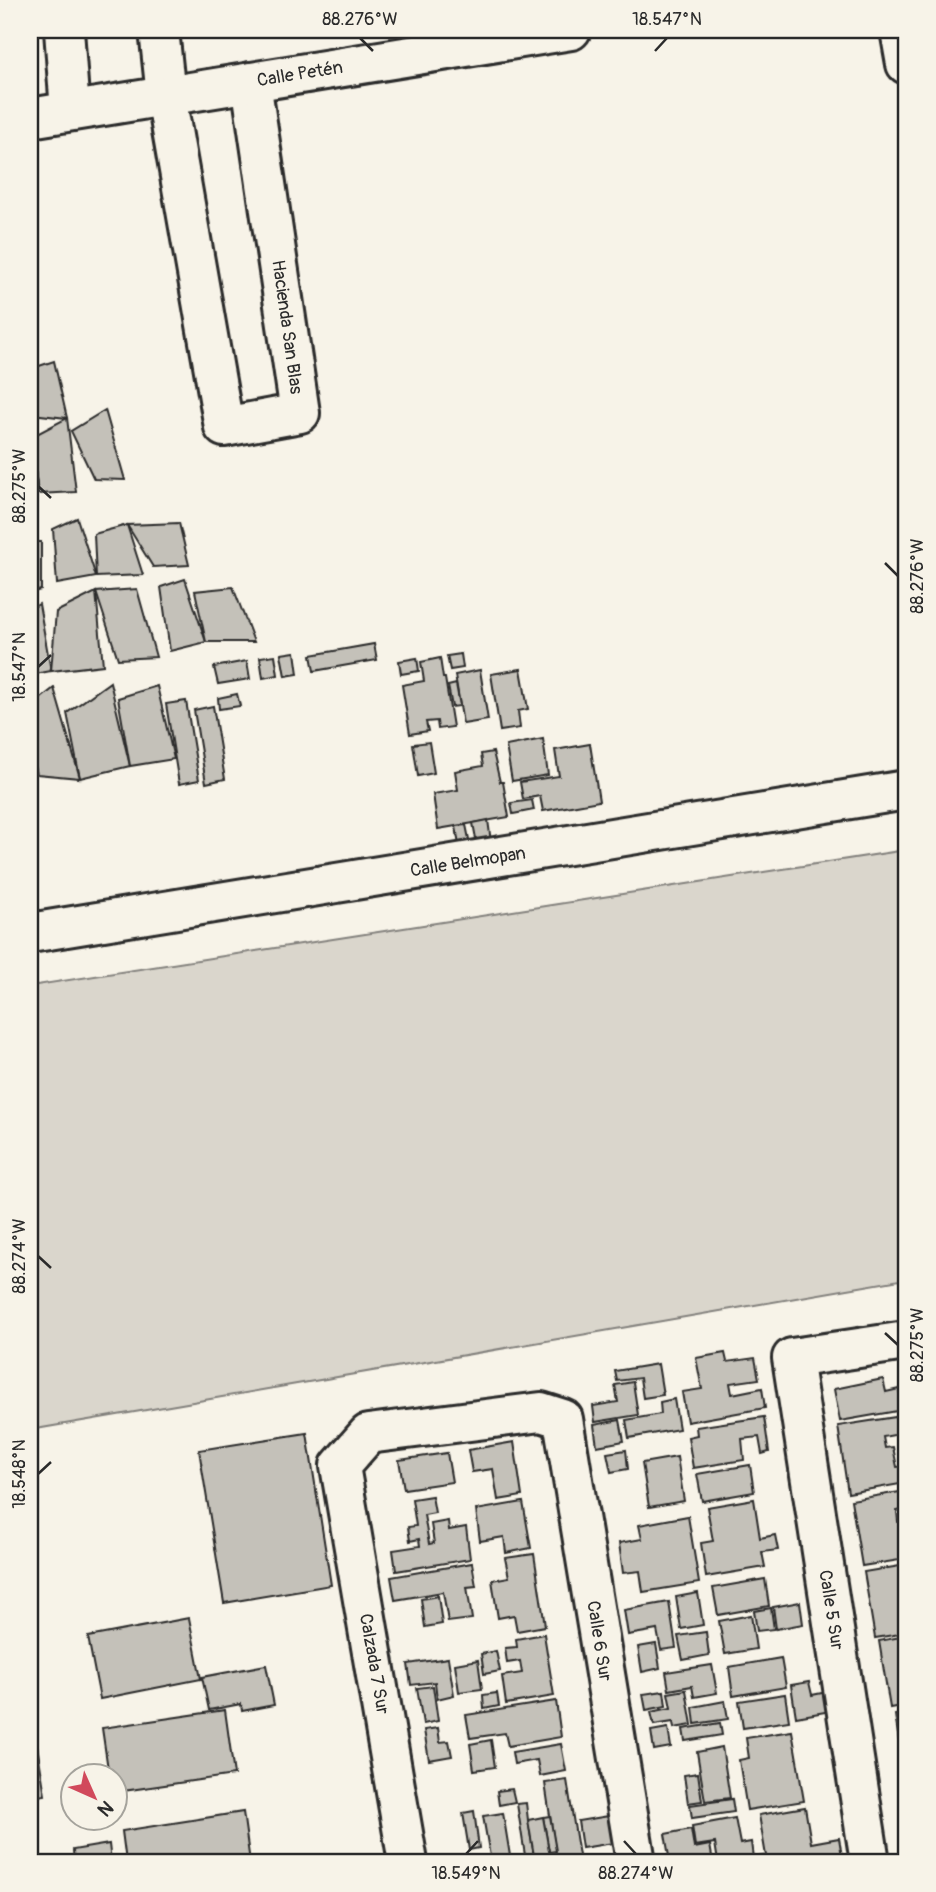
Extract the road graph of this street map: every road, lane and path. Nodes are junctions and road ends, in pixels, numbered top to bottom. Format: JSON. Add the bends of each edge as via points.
{"nodes":[{"id":1,"x":64,"y":30,"type":"edge"},
{"id":2,"x":159,"y":30,"type":"edge"},
{"id":3,"x":571,"y":30,"type":"edge"},
{"id":4,"x":900,"y":30,"type":"edge"},
{"id":5,"x":906,"y":64,"type":"edge"},
{"id":6,"x":251,"y":82,"type":"junction"},
{"id":7,"x":166,"y":96,"type":"junction"},
{"id":8,"x":70,"y":111,"type":"junction"},
{"id":9,"x":30,"y":118,"type":"edge"},
{"id":10,"x":906,"y":790,"type":"edge"},
{"id":11,"x":30,"y":933,"type":"edge"},
{"id":12,"x":906,"y":1341,"type":"edge"},
{"id":13,"x":340,"y":1466,"type":"joint"},
{"id":14,"x":408,"y":1862,"type":"edge"},
{"id":15,"x":636,"y":1862,"type":"edge"},
{"id":16,"x":870,"y":1862,"type":"edge"}],
"edges":[{"from":1,"to":8,"type":"street"},
{"from":2,"to":7,"type":"street"},
{"from":3,"to":6,"type":"street","name":"Calle Petén"},
{"from":4,"to":5,"type":"street"},
{"from":6,"to":7,"type":"street","name":"Calle Petén"},
{"from":6,"to":7,"type":"street","name":"Hacienda San Blas","via":[[300,412],[224,427]]},
{"from":7,"to":8,"type":"street","name":"Calle Petén"},
{"from":8,"to":9,"type":"street","name":"Calle Petén"},
{"from":10,"to":11,"type":"street","name":"Calle Belmopan"},
{"from":12,"to":16,"type":"street","name":"Calle 5 Sur","via":[[792,1358]]},
{"from":13,"to":14,"type":"street","name":"Calzada 7 Sur"},
{"from":13,"to":15,"type":"street","name":"Calle 6 Sur","via":[[368,1434],[541,1412],[563,1419]]}]}
